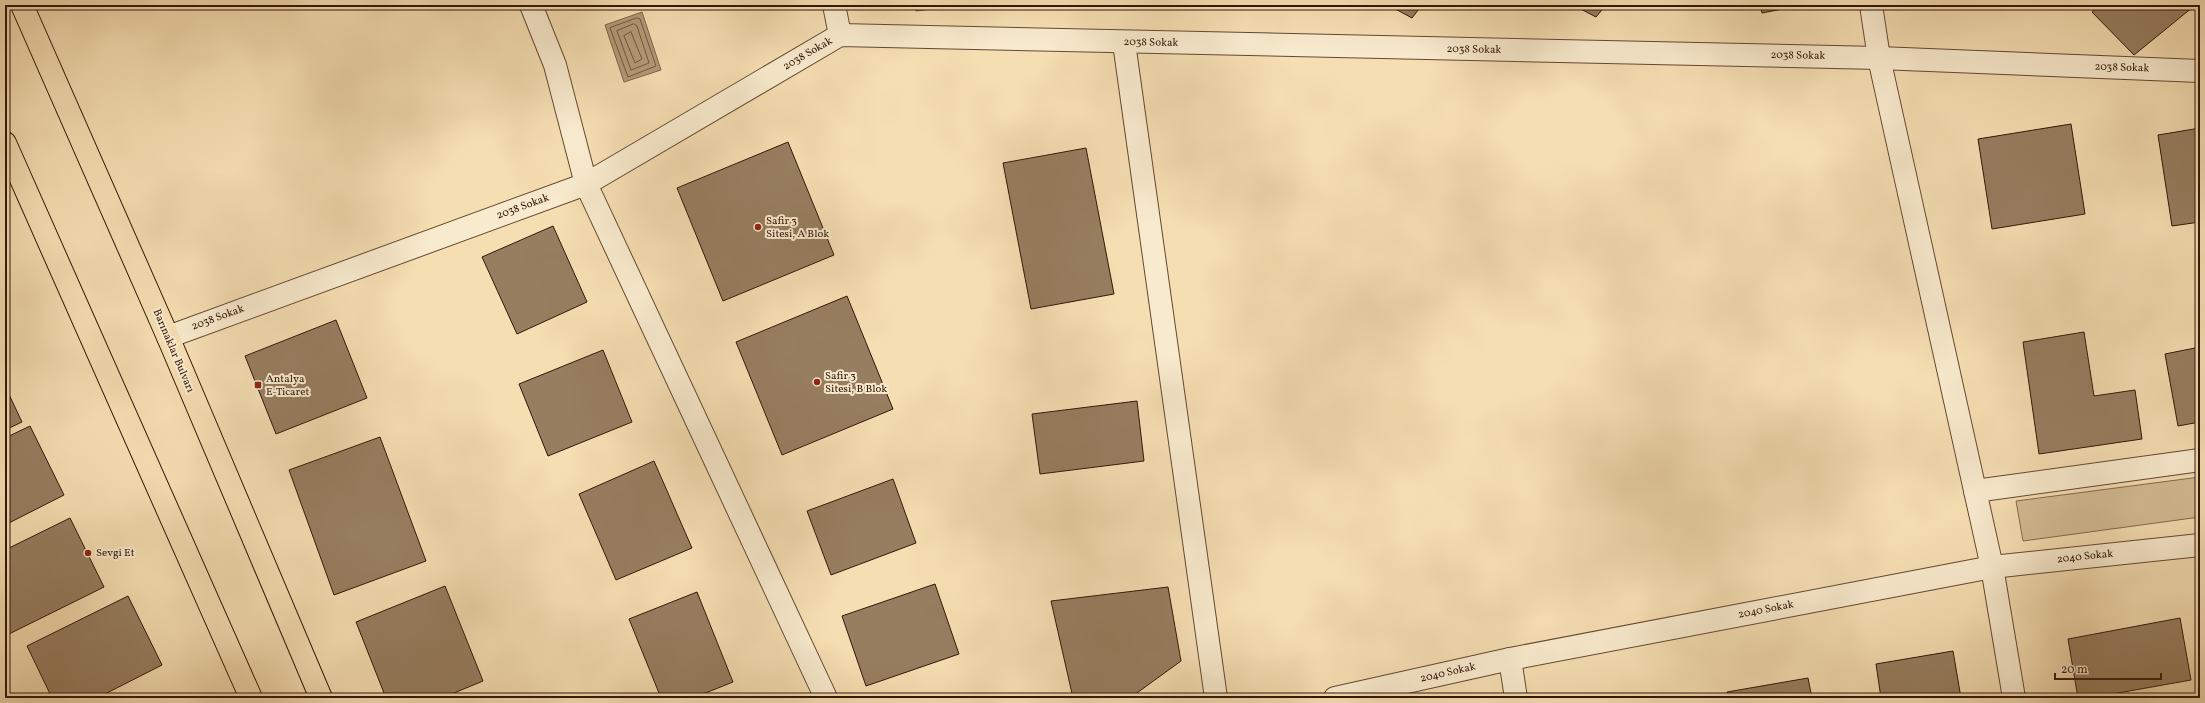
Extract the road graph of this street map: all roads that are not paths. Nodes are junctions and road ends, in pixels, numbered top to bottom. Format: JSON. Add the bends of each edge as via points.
{"nodes":[{"id":1,"x":22,"y":5,"type":"edge"},
{"id":2,"x":531,"y":5,"type":"edge"},
{"id":3,"x":834,"y":5,"type":"edge"},
{"id":4,"x":1872,"y":5,"type":"edge"},
{"id":5,"x":840,"y":36,"type":"junction"},
{"id":6,"x":1124,"y":43,"type":"junction"},
{"id":7,"x":1879,"y":58,"type":"junction"},
{"id":8,"x":2200,"y":71,"type":"edge"},
{"id":9,"x":5,"y":143,"type":"edge"},
{"id":10,"x":586,"y":184,"type":"junction"},
{"id":11,"x":168,"y":337,"type":"junction"},
{"id":12,"x":2200,"y":460,"type":"edge"},
{"id":13,"x":1975,"y":491,"type":"junction"},
{"id":14,"x":2200,"y":545,"type":"edge"},
{"id":15,"x":1992,"y":567,"type":"junction"},
{"id":16,"x":1510,"y":659,"type":"junction"},
{"id":17,"x":248,"y":697,"type":"edge"},
{"id":18,"x":321,"y":698,"type":"edge"},
{"id":19,"x":826,"y":698,"type":"edge"},
{"id":20,"x":1216,"y":698,"type":"edge"},
{"id":21,"x":1335,"y":698,"type":"edge"},
{"id":22,"x":1516,"y":698,"type":"edge"},
{"id":23,"x":2014,"y":698,"type":"edge"}],
"edges":[{"from":1,"to":11,"type":"main road","name":"Barınaklar Bulvarı"},
{"from":2,"to":10,"type":"street","via":[[555,66]]},
{"from":3,"to":5,"type":"street"},
{"from":4,"to":7,"type":"street"},
{"from":5,"to":6,"type":"street","name":"2038 Sokak"},
{"from":5,"to":10,"type":"street","name":"2038 Sokak"},
{"from":6,"to":7,"type":"street","name":"2038 Sokak"},
{"from":6,"to":20,"type":"street"},
{"from":7,"to":8,"type":"street","name":"2038 Sokak"},
{"from":7,"to":13,"type":"street"},
{"from":9,"to":17,"type":"main road"},
{"from":10,"to":11,"type":"street","name":"2038 Sokak"},
{"from":10,"to":19,"type":"street"},
{"from":11,"to":18,"type":"main road","name":"Barınaklar Bulvarı"},
{"from":12,"to":13,"type":"street"},
{"from":13,"to":15,"type":"street"},
{"from":14,"to":15,"type":"street","name":"2040 Sokak"},
{"from":15,"to":16,"type":"street","name":"2040 Sokak"},
{"from":15,"to":23,"type":"street"},
{"from":16,"to":21,"type":"street","name":"2040 Sokak"},
{"from":16,"to":22,"type":"street"}]}
